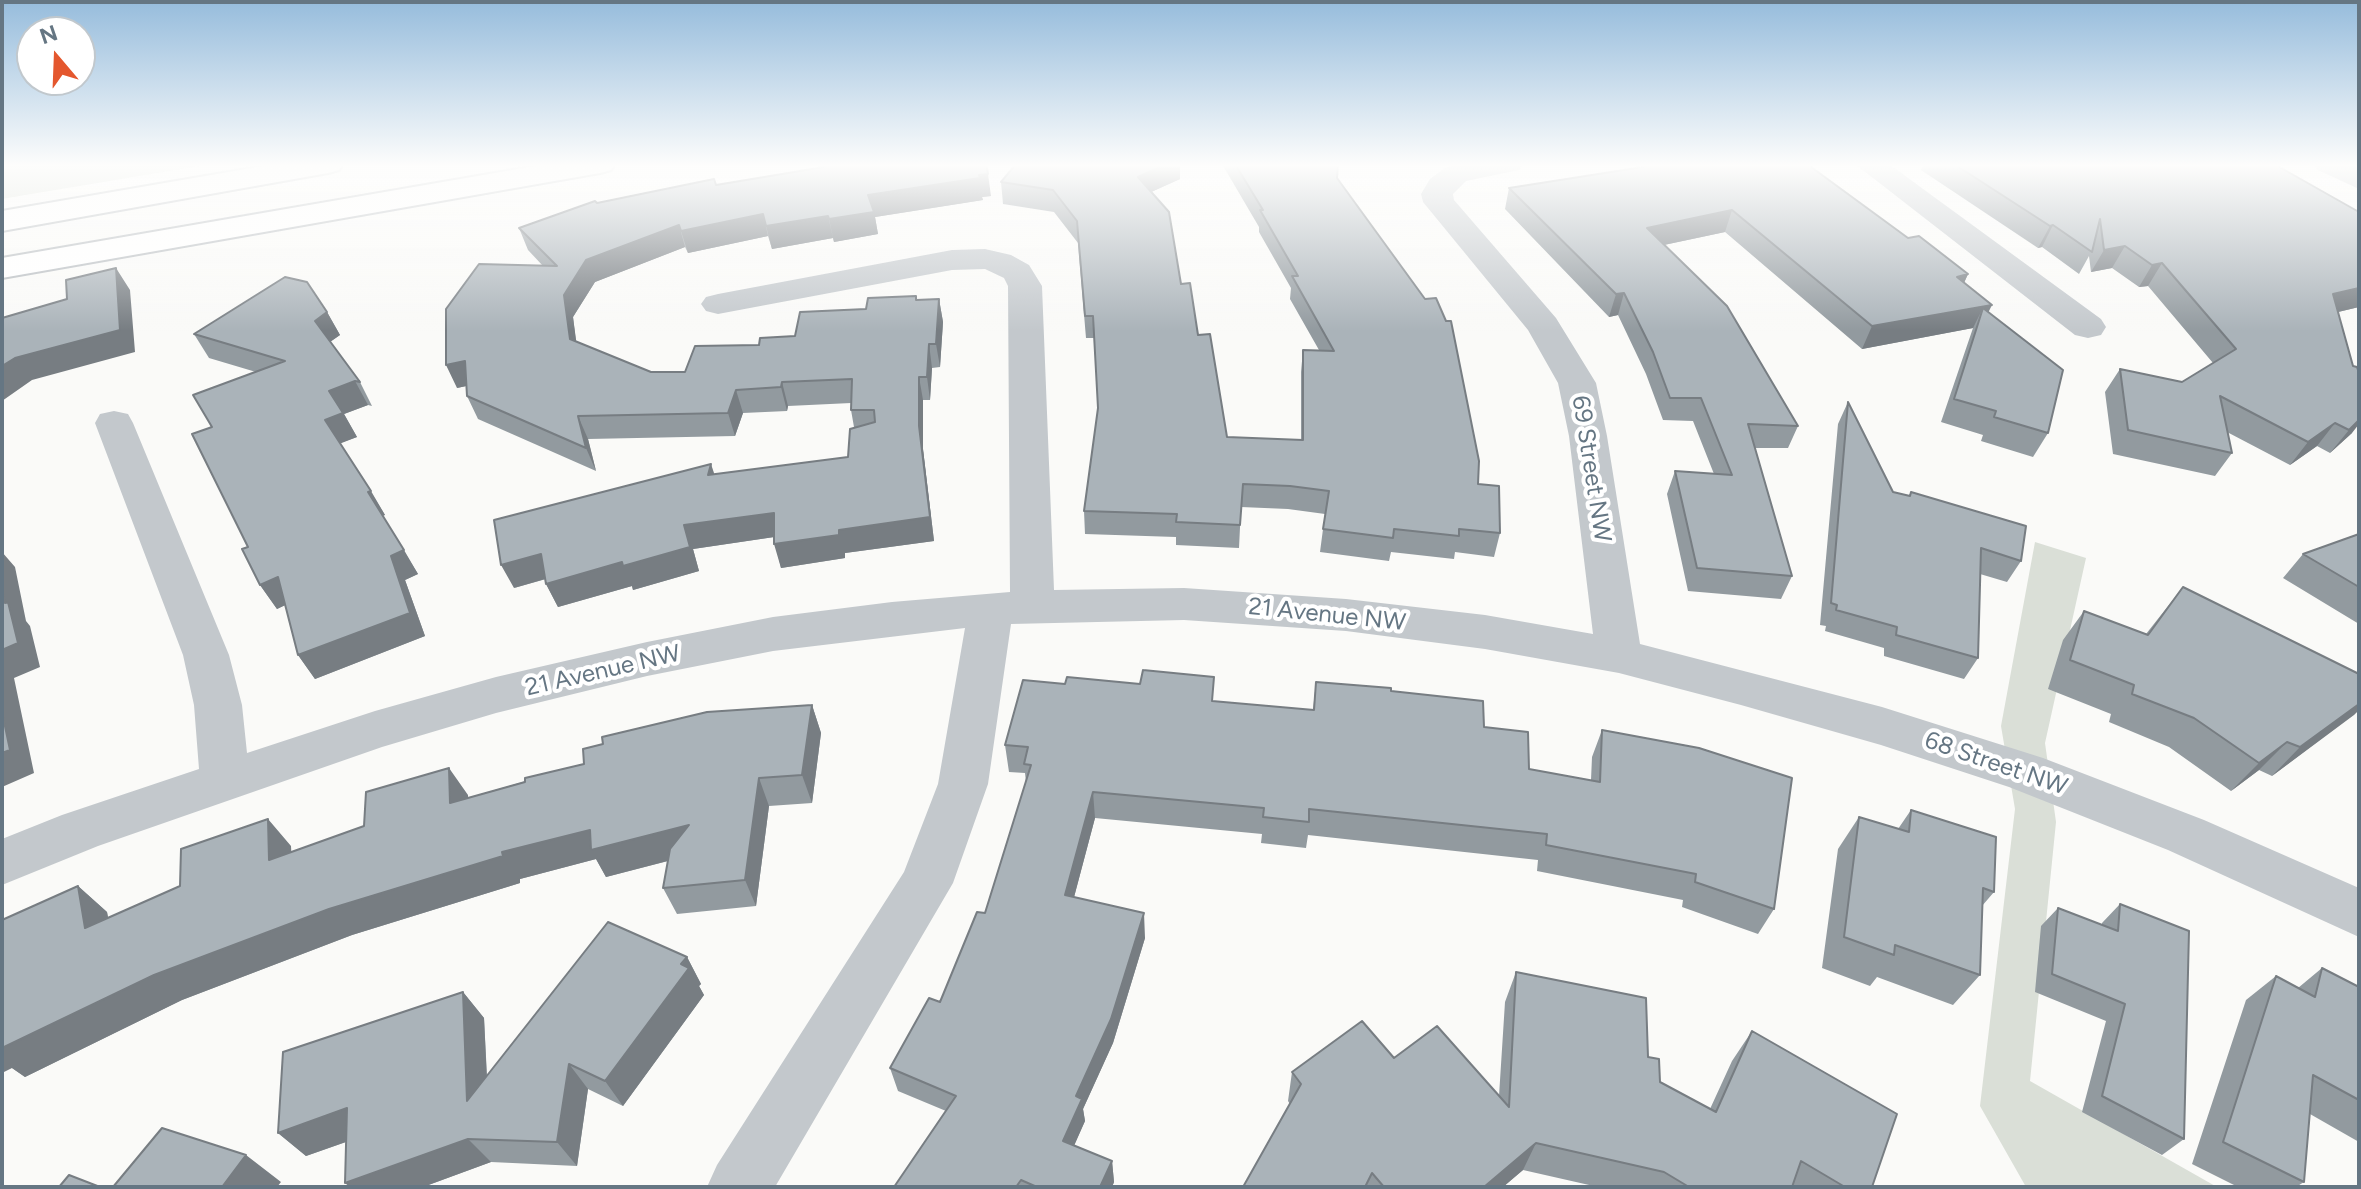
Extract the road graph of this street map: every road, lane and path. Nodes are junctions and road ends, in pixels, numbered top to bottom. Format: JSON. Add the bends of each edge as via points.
{"nodes":[{"id":1,"x":281,"y":219,"type":"edge"},
{"id":2,"x":1452,"y":219,"type":"edge"},
{"id":3,"x":1944,"y":219,"type":"edge"},
{"id":4,"x":2,"y":268,"type":"edge"},
{"id":5,"x":718,"y":304,"type":"dead end"},
{"id":6,"x":2088,"y":327,"type":"dead end"},
{"id":7,"x":114,"y":423,"type":"dead end"},
{"id":8,"x":1011,"y":607,"type":"junction"},
{"id":9,"x":1619,"y":656,"type":"junction"},
{"id":10,"x":225,"y":780,"type":"junction"},
{"id":11,"x":2,"y":862,"type":"edge"},
{"id":12,"x":2353,"y":903,"type":"edge"},
{"id":13,"x":739,"y":1187,"type":"edge"}],
"edges":[{"from":1,"to":4,"type":"main road"},
{"from":2,"to":9,"type":"street","name":"69 Street NW","via":[[1543,326],[1577,383]]},
{"from":3,"to":6,"type":"street"},
{"from":5,"to":8,"type":"street","via":[[952,260],[985,259],[1017,272],[1025,286]]},
{"from":7,"to":10,"type":"street","via":[[206,655],[218,705]]},
{"from":8,"to":9,"type":"street","name":"21 Avenue NW","via":[[1267,608],[1485,632]]},
{"from":8,"to":10,"type":"street","name":"21 Avenue NW","via":[[773,634],[647,659],[436,712]]},
{"from":8,"to":13,"type":"street","via":[[963,784],[926,883]]},
{"from":9,"to":12,"type":"street","name":"68 Street NW","via":[[1882,726],[2025,772]]},
{"from":10,"to":11,"type":"street","name":"21 Avenue NW"}]}
